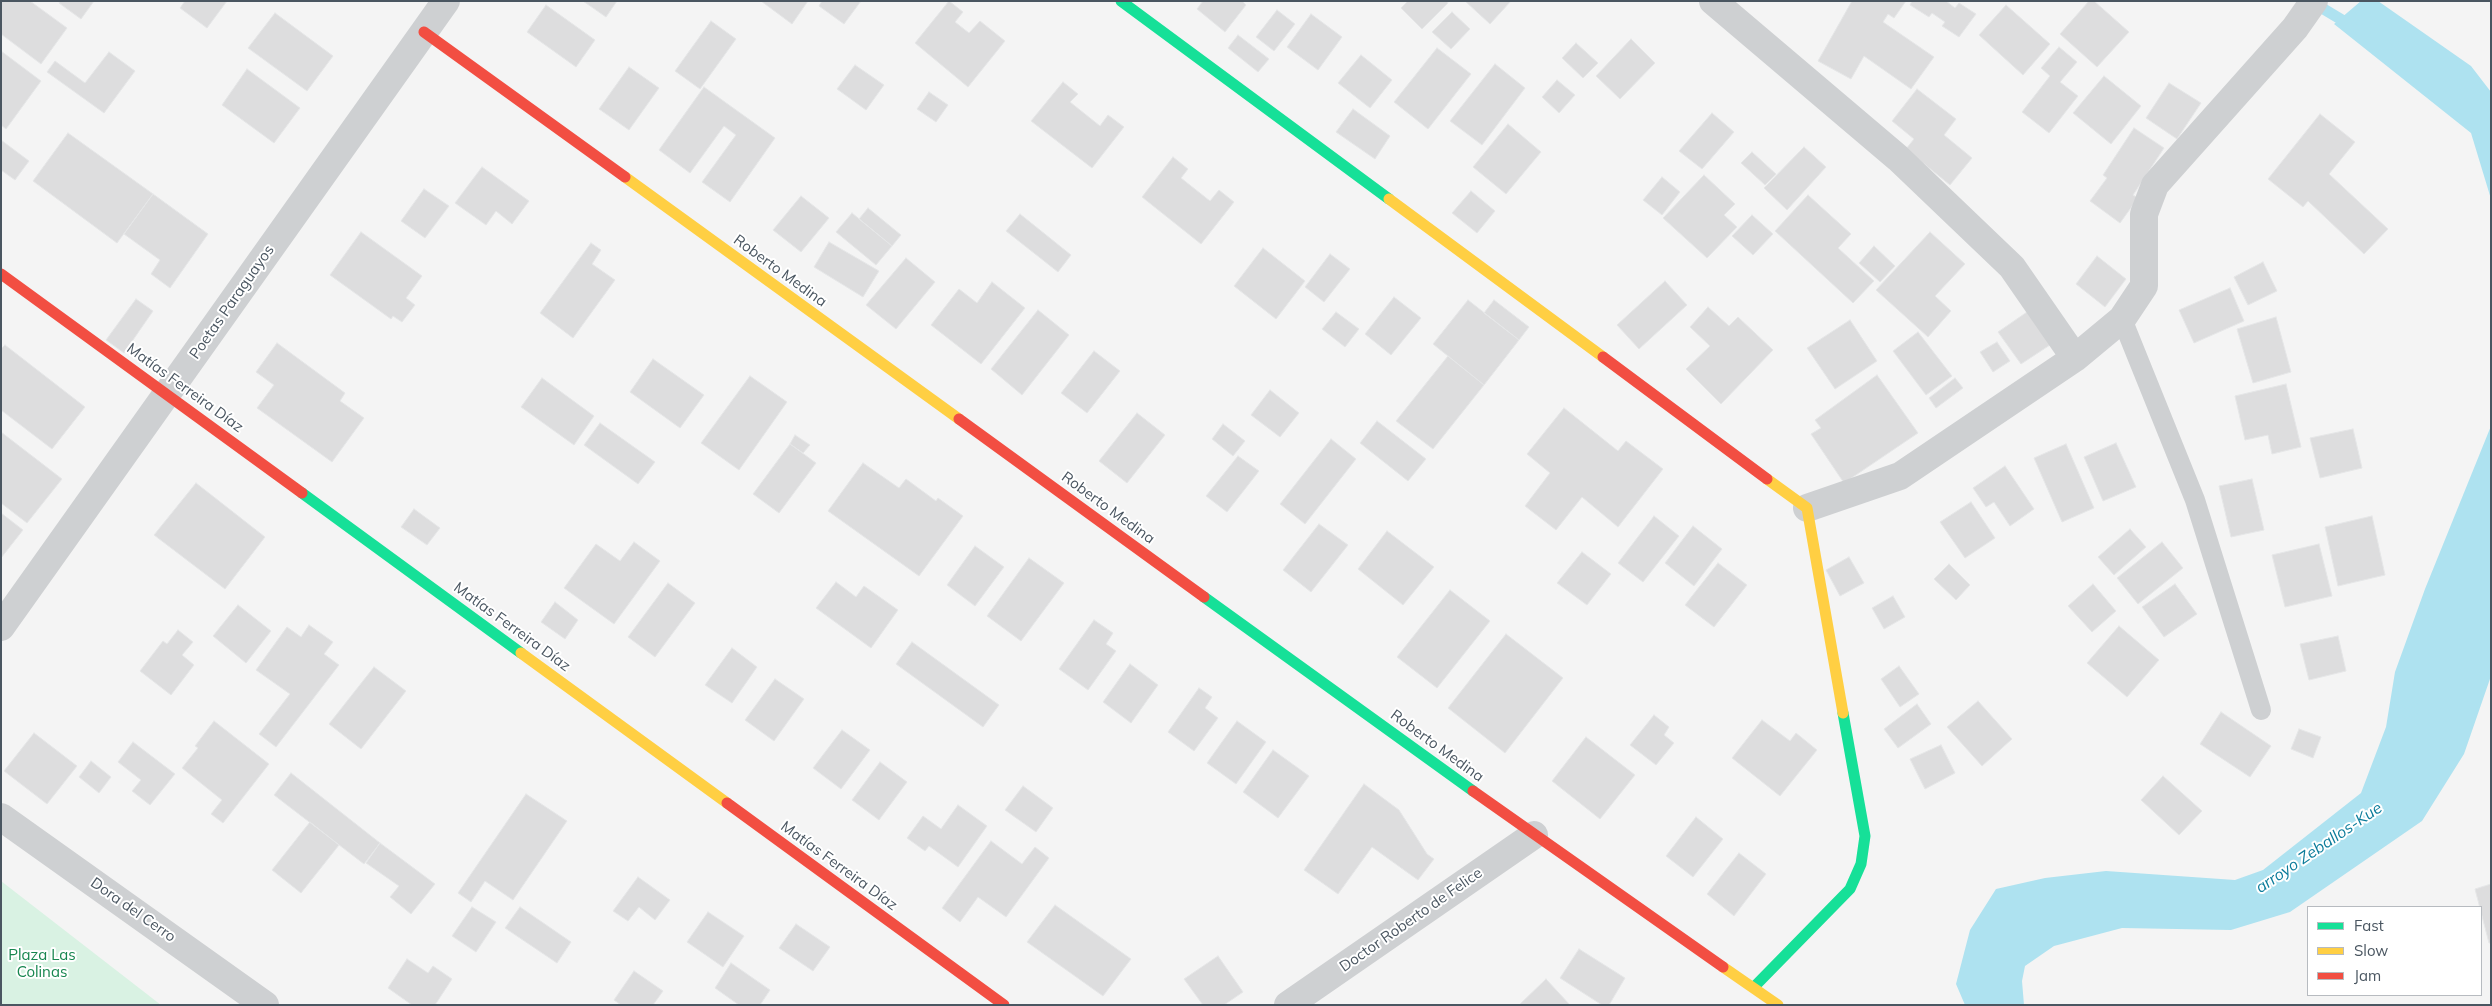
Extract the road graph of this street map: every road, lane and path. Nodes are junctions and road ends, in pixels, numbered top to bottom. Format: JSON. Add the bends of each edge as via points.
{"nodes":[{"id":1,"x":446,"y":1,"type":"edge"},
{"id":2,"x":1121,"y":1,"type":"edge"},
{"id":3,"x":1712,"y":1,"type":"edge"},
{"id":4,"x":2314,"y":1,"type":"edge"},
{"id":5,"x":424,"y":32,"type":"junction"},
{"id":6,"x":1,"y":274,"type":"edge"},
{"id":7,"x":2122,"y":319,"type":"junction"},
{"id":8,"x":2075,"y":358,"type":"junction"},
{"id":9,"x":167,"y":394,"type":"junction"},
{"id":10,"x":1807,"y":508,"type":"junction"},
{"id":11,"x":1,"y":627,"type":"edge"},
{"id":12,"x":2260,"y":710,"type":"dead end"},
{"id":13,"x":1,"y":817,"type":"edge"},
{"id":14,"x":1534,"y":835,"type":"junction"},
{"id":15,"x":1754,"y":987,"type":"junction"},
{"id":16,"x":265,"y":1005,"type":"edge"},
{"id":17,"x":1004,"y":1005,"type":"edge"},
{"id":18,"x":1288,"y":1005,"type":"edge"},
{"id":19,"x":1778,"y":1005,"type":"edge"}],
"edges":[{"from":1,"to":5,"type":"street","name":"Poetas Paraguayos"},
{"from":2,"to":10,"type":"street"},
{"from":3,"to":8,"type":"street","via":[[1898,158],[2012,267]]},
{"from":4,"to":7,"type":"street","via":[[2295,28],[2155,185],[2144,214],[2144,286]]},
{"from":5,"to":9,"type":"street","name":"Poetas Paraguayos"},
{"from":5,"to":14,"type":"street","name":"Roberto Medina"},
{"from":6,"to":9,"type":"street","name":"Matías Ferreira Díaz"},
{"from":7,"to":8,"type":"street"},
{"from":7,"to":12,"type":"lane","via":[[2195,500]]},
{"from":8,"to":10,"type":"street","via":[[1900,476]]},
{"from":9,"to":11,"type":"street","name":"Poetas Paraguayos"},
{"from":9,"to":17,"type":"street","name":"Matías Ferreira Díaz"},
{"from":10,"to":15,"type":"street","via":[[1865,836],[1861,864],[1850,889]]},
{"from":13,"to":16,"type":"street","name":"Dora del Cerro"},
{"from":14,"to":15,"type":"street","name":"Roberto Medina"},
{"from":14,"to":18,"type":"street","name":"Doctor Roberto de Felice"},
{"from":15,"to":19,"type":"street","name":"Roberto Medina"}]}
